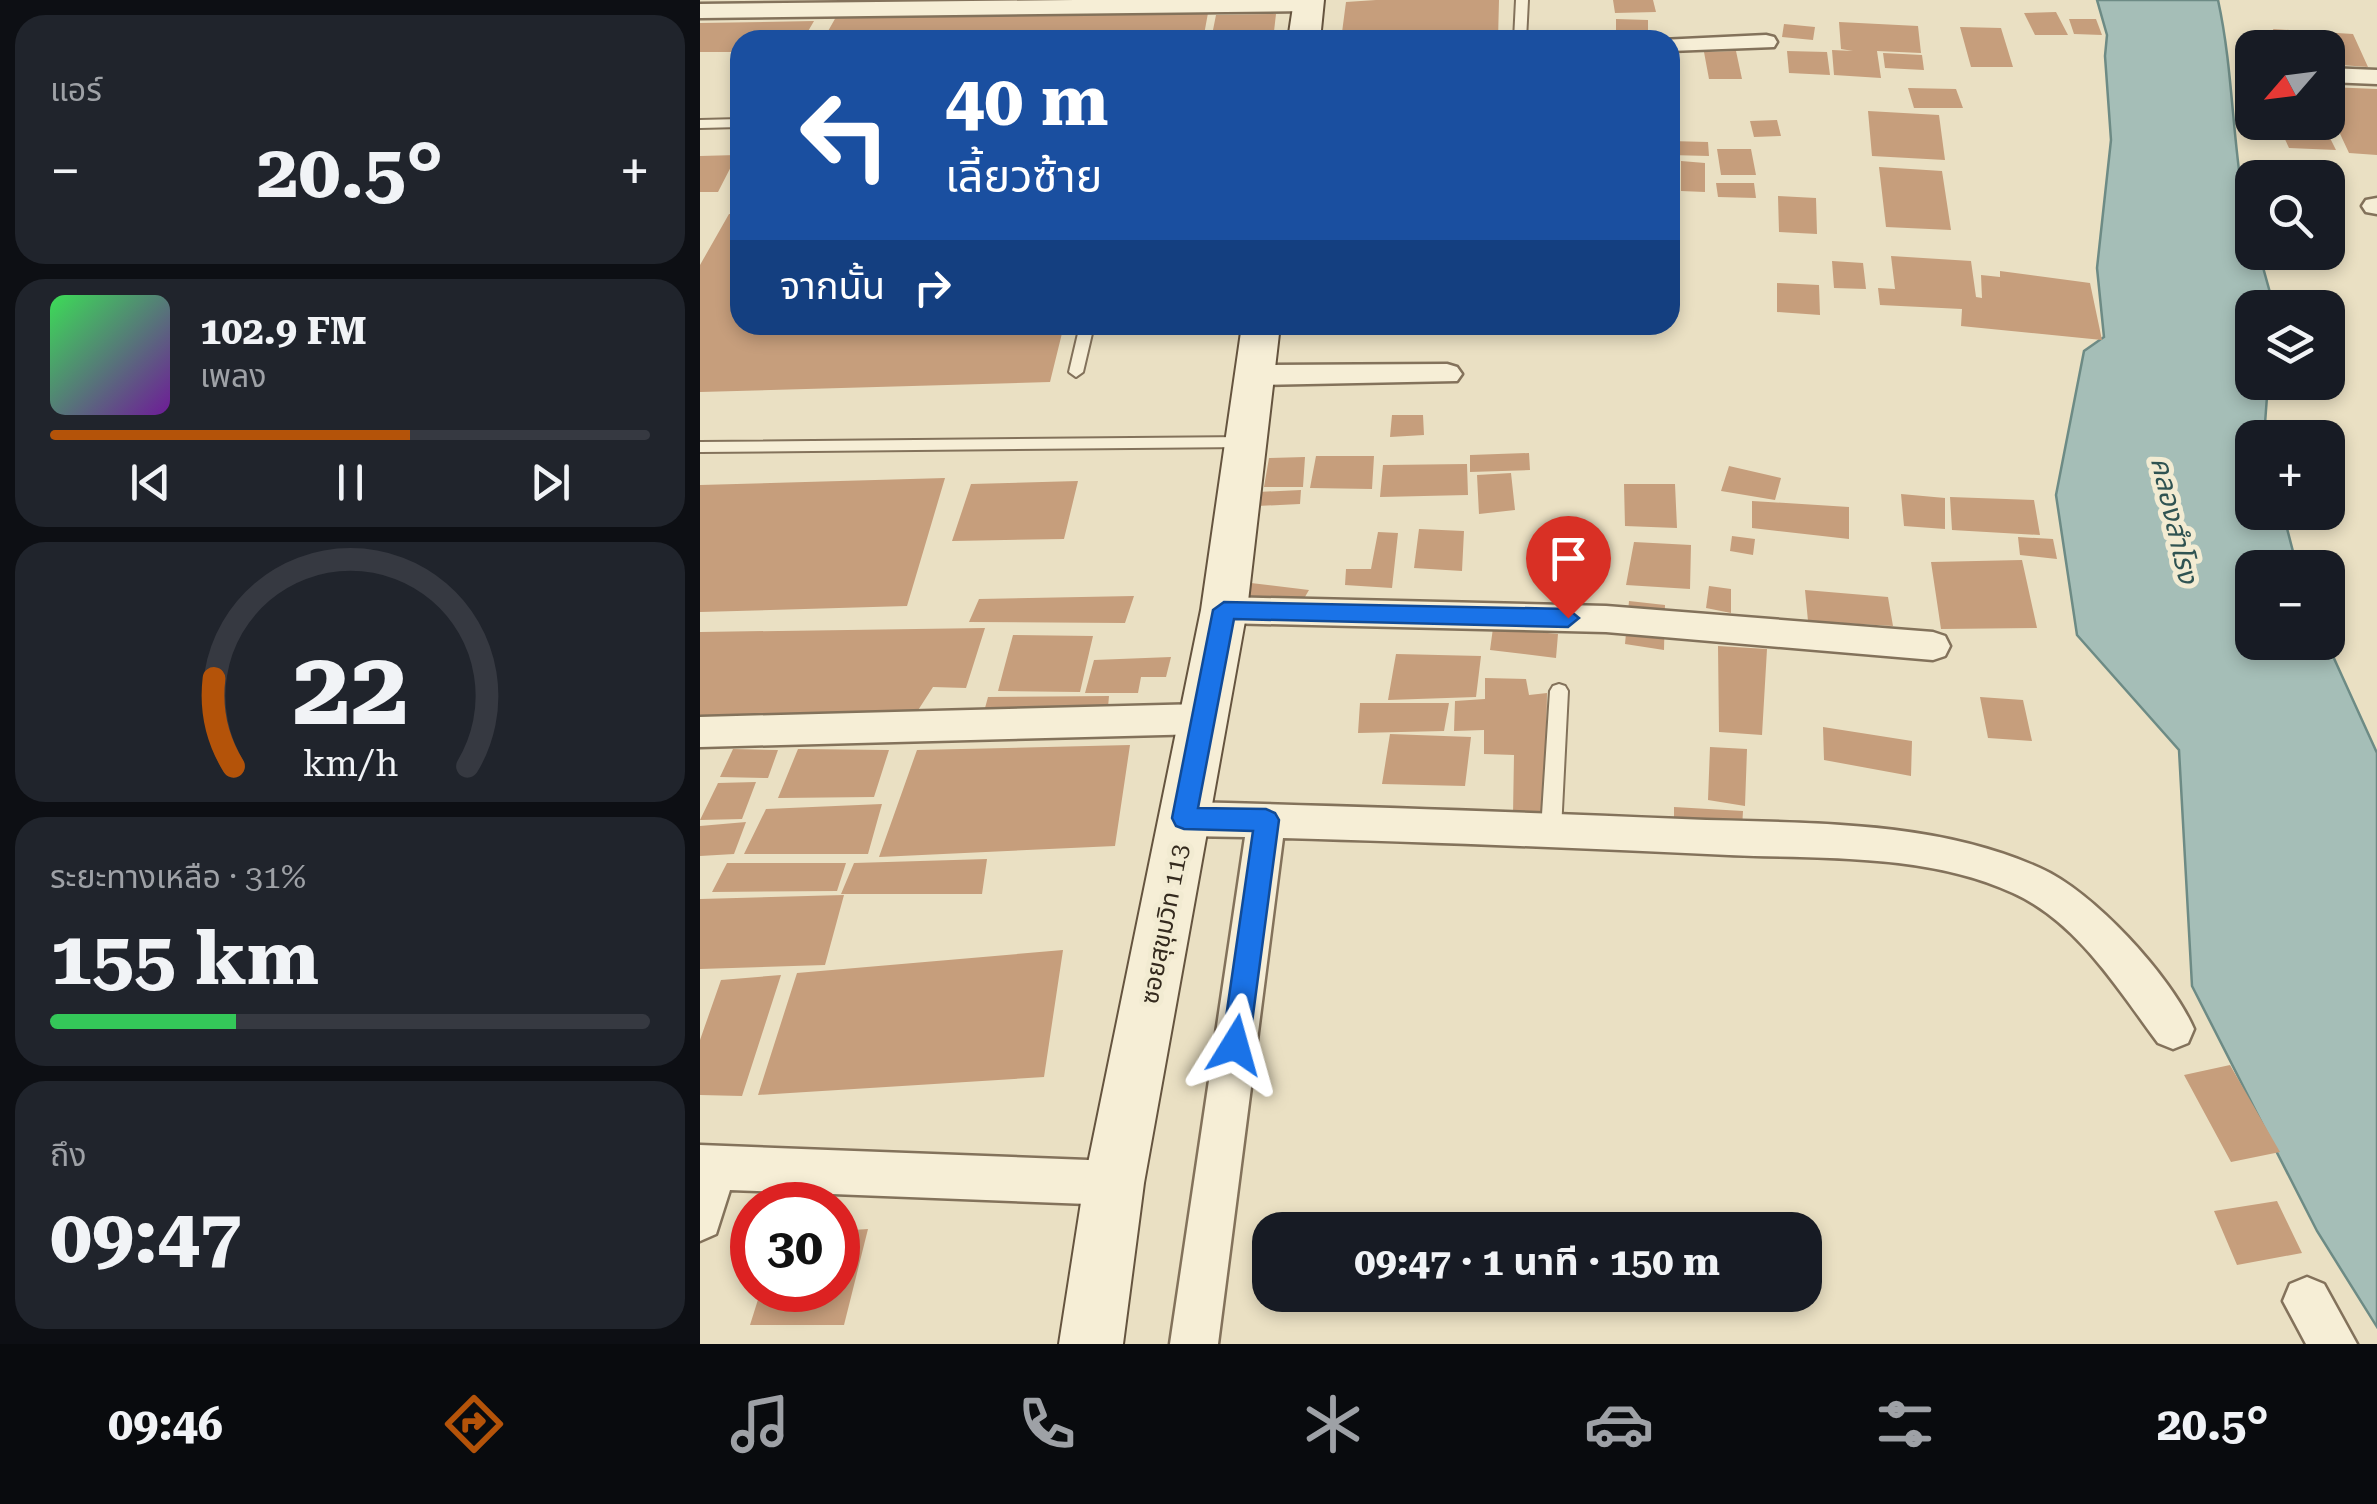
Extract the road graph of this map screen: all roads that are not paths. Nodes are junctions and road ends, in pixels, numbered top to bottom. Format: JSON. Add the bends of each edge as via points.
{"nodes":[{"id":1,"x":1522,"y":0,"type":"edge"},
{"id":2,"x":1309,"y":2,"type":"edge"},
{"id":3,"x":1182,"y":3,"type":"edge"},
{"id":4,"x":835,"y":6,"type":"edge"},
{"id":5,"x":700,"y":11,"type":"edge"},
{"id":6,"x":1305,"y":30,"type":"edge"},
{"id":7,"x":1520,"y":30,"type":"edge"},
{"id":8,"x":1766,"y":42,"type":"dead end"},
{"id":9,"x":1680,"y":44,"type":"edge"},
{"id":10,"x":2345,"y":76,"type":"edge"},
{"id":11,"x":2377,"y":77,"type":"edge"},
{"id":12,"x":730,"y":123,"type":"edge"},
{"id":13,"x":700,"y":124,"type":"edge"},
{"id":14,"x":1085,"y":335,"type":"edge"},
{"id":15,"x":1258,"y":350,"type":"edge"},
{"id":16,"x":1076,"y":372,"type":"dead end"},
{"id":17,"x":1447,"y":374,"type":"dead end"},
{"id":18,"x":1247,"y":442,"type":"junction"},
{"id":19,"x":700,"y":447,"type":"edge"},
{"id":20,"x":1224,"y":610,"type":"junction"},
{"id":21,"x":1933,"y":646,"type":"dead end"},
{"id":22,"x":1558,"y":692,"type":"dead end"},
{"id":23,"x":1203,"y":719,"type":"junction"},
{"id":24,"x":700,"y":732,"type":"edge"},
{"id":25,"x":1184,"y":818,"type":"junction"},
{"id":26,"x":1266,"y":820,"type":"junction"},
{"id":27,"x":1551,"y":830,"type":"junction"},
{"id":28,"x":2174,"y":1029,"type":"dead end"},
{"id":29,"x":707,"y":1168,"type":"edge"},
{"id":30,"x":1114,"y":1183,"type":"junction"},
{"id":31,"x":700,"y":1218,"type":"edge"},
{"id":32,"x":2308,"y":1301,"type":"dead end"},
{"id":33,"x":1091,"y":1344,"type":"edge"},
{"id":34,"x":1194,"y":1344,"type":"edge"},
{"id":35,"x":2333,"y":1344,"type":"edge"}],
"edges":[{"from":1,"to":7,"type":"lane"},
{"from":2,"to":3,"type":"street"},
{"from":2,"to":6,"type":"main road"},
{"from":3,"to":4,"type":"street"},
{"from":4,"to":5,"type":"street"},
{"from":8,"to":9,"type":"street"},
{"from":10,"to":11,"type":"street"},
{"from":12,"to":13,"type":"lane"},
{"from":14,"to":16,"type":"lane"},
{"from":15,"to":17,"type":"street"},
{"from":15,"to":18,"type":"main road","name":"ซอยสุขุมวิท 113"},
{"from":18,"to":19,"type":"lane"},
{"from":18,"to":20,"type":"main road","name":"ซอยสุขุมวิท 113"},
{"from":20,"to":21,"type":"street","via":[[1606,619]]},
{"from":20,"to":23,"type":"main road","name":"ซอยสุขุมวิท 113"},
{"from":22,"to":27,"type":"lane"},
{"from":23,"to":24,"type":"street"},
{"from":23,"to":25,"type":"main road","name":"ซอยสุขุมวิท 113"},
{"from":25,"to":26,"type":"street"},
{"from":25,"to":30,"type":"main road","name":"ซอยสุขุมวิท 113"},
{"from":26,"to":27,"type":"street"},
{"from":26,"to":34,"type":"street"},
{"from":27,"to":28,"type":"street","via":[[1820,843],[1968,858],[2067,905]]},
{"from":29,"to":30,"type":"street"},
{"from":29,"to":31,"type":"street"},
{"from":30,"to":33,"type":"main road","name":"ซอยสุขุมวิท 113"},
{"from":32,"to":35,"type":"street"}]}
